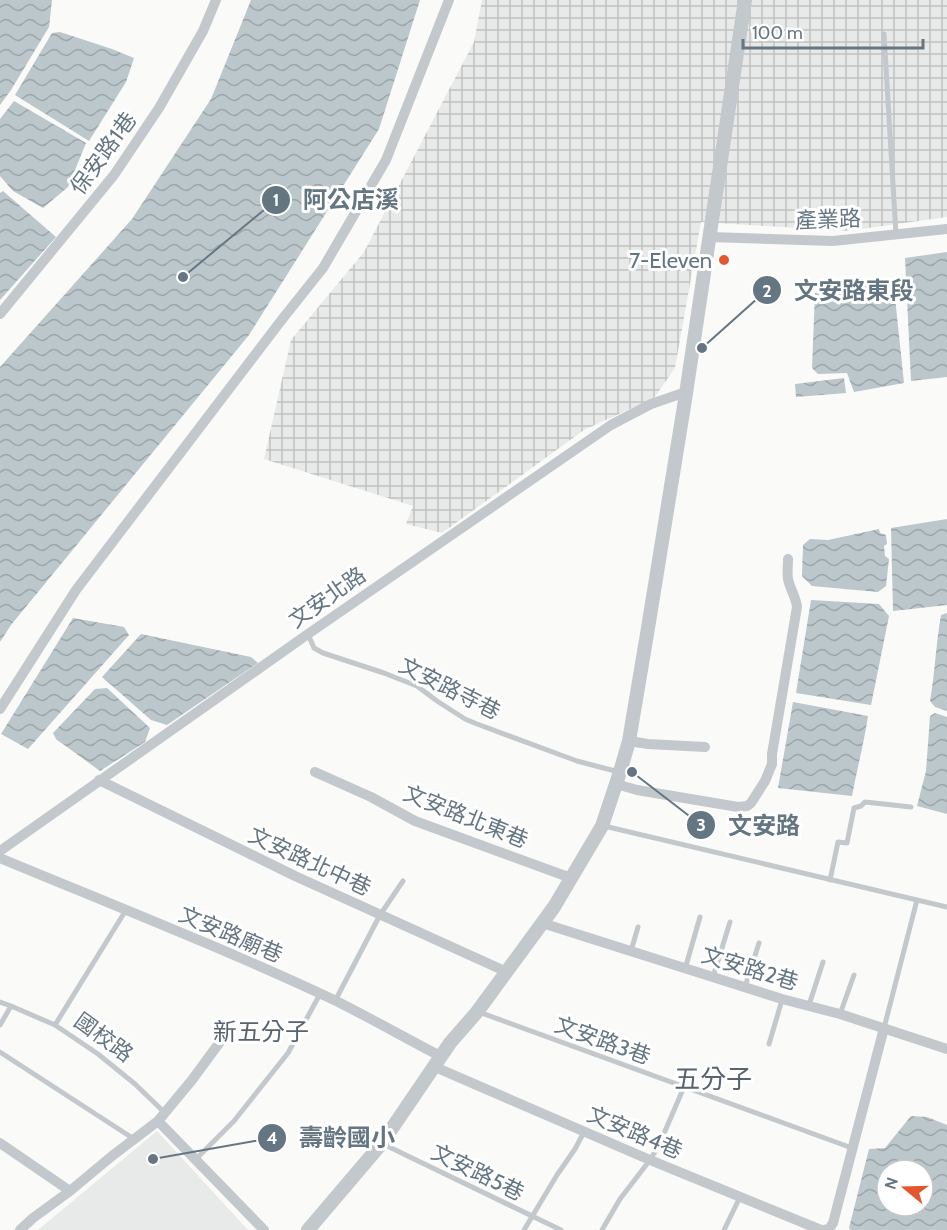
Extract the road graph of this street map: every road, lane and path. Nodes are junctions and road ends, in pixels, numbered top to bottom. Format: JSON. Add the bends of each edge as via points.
{"nodes":[{"id":1,"x":216,"y":0,"type":"edge"},
{"id":2,"x":449,"y":0,"type":"edge"},
{"id":3,"x":745,"y":0,"type":"edge"},
{"id":4,"x":884,"y":34,"type":"dead end"},
{"id":5,"x":947,"y":229,"type":"edge"},
{"id":6,"x":896,"y":234,"type":"junction"},
{"id":7,"x":710,"y":237,"type":"junction"},
{"id":8,"x":0,"y":314,"type":"edge"},
{"id":9,"x":686,"y":392,"type":"junction"},
{"id":10,"x":788,"y":559,"type":"dead end"},
{"id":11,"x":308,"y":634,"type":"junction"},
{"id":12,"x":0,"y":709,"type":"edge"},
{"id":13,"x":629,"y":741,"type":"junction"},
{"id":14,"x":705,"y":747,"type":"dead end"},
{"id":15,"x":315,"y":772,"type":"dead end"},
{"id":16,"x":618,"y":778,"type":"junction"},
{"id":17,"x":99,"y":780,"type":"junction"},
{"id":18,"x":911,"y":807,"type":"dead end"},
{"id":19,"x":602,"y":826,"type":"junction"},
{"id":20,"x":0,"y":851,"type":"edge"},
{"id":21,"x":0,"y":858,"type":"edge"},
{"id":22,"x":571,"y":878,"type":"junction"},
{"id":23,"x":830,"y":880,"type":"junction"},
{"id":24,"x":402,"y":881,"type":"dead end"},
{"id":25,"x":917,"y":900,"type":"junction"},
{"id":26,"x":947,"y":907,"type":"edge"},
{"id":27,"x":126,"y":910,"type":"junction"},
{"id":28,"x":380,"y":915,"type":"junction"},
{"id":29,"x":700,"y":917,"type":"dead end"},
{"id":30,"x":730,"y":922,"type":"dead end"},
{"id":31,"x":542,"y":923,"type":"junction"},
{"id":32,"x":639,"y":927,"type":"dead end"},
{"id":33,"x":759,"y":943,"type":"dead end"},
{"id":34,"x":631,"y":951,"type":"junction"},
{"id":35,"x":823,"y":962,"type":"dead end"},
{"id":36,"x":685,"y":969,"type":"junction"},
{"id":37,"x":507,"y":972,"type":"junction"},
{"id":38,"x":854,"y":975,"type":"dead end"},
{"id":39,"x":713,"y":977,"type":"junction"},
{"id":40,"x":745,"y":987,"type":"junction"},
{"id":41,"x":320,"y":994,"type":"junction"},
{"id":42,"x":782,"y":999,"type":"junction"},
{"id":43,"x":335,"y":1001,"type":"junction"},
{"id":44,"x":0,"y":1002,"type":"edge"},
{"id":45,"x":809,"y":1005,"type":"junction"},
{"id":46,"x":11,"y":1006,"type":"junction"},
{"id":47,"x":477,"y":1012,"type":"junction"},
{"id":48,"x":840,"y":1014,"type":"junction"},
{"id":49,"x":0,"y":1025,"type":"edge"},
{"id":50,"x":55,"y":1025,"type":"junction"},
{"id":51,"x":885,"y":1028,"type":"junction"},
{"id":52,"x":228,"y":1030,"type":"dead end"},
{"id":53,"x":769,"y":1044,"type":"dead end"},
{"id":54,"x":947,"y":1047,"type":"edge"},
{"id":55,"x":0,"y":1052,"type":"edge"},
{"id":56,"x":438,"y":1062,"type":"junction"},
{"id":57,"x":684,"y":1087,"type":"junction"},
{"id":58,"x":161,"y":1117,"type":"junction"},
{"id":59,"x":584,"y":1132,"type":"junction"},
{"id":60,"x":134,"y":1139,"type":"junction"},
{"id":61,"x":0,"y":1143,"type":"edge"},
{"id":62,"x":382,"y":1143,"type":"junction"},
{"id":63,"x":852,"y":1148,"type":"junction"},
{"id":64,"x":195,"y":1160,"type":"junction"},
{"id":65,"x":650,"y":1160,"type":"junction"},
{"id":66,"x":70,"y":1191,"type":"junction"},
{"id":67,"x":740,"y":1197,"type":"junction"},
{"id":68,"x":532,"y":1216,"type":"junction"},
{"id":69,"x":310,"y":1228,"type":"edge"},
{"id":70,"x":20,"y":1230,"type":"edge"},
{"id":71,"x":264,"y":1230,"type":"edge"},
{"id":72,"x":524,"y":1230,"type":"edge"},
{"id":73,"x":561,"y":1230,"type":"edge"},
{"id":74,"x":602,"y":1230,"type":"edge"},
{"id":75,"x":724,"y":1230,"type":"edge"},
{"id":76,"x":822,"y":1230,"type":"edge"}],
"edges":[{"from":1,"to":8,"type":"street","name":"保安路1巷","via":[[203,32],[159,108],[114,175]]},
{"from":2,"to":12,"type":"street","via":[[386,160],[323,268],[76,590]]},
{"from":3,"to":7,"type":"street"},
{"from":4,"to":6,"type":"lane"},
{"from":5,"to":6,"type":"street","name":"產業路"},
{"from":6,"to":7,"type":"street","name":"產業路","via":[[833,241]]},
{"from":7,"to":9,"type":"street"},
{"from":9,"to":11,"type":"street","name":"文安北路","via":[[651,404],[611,425]]},
{"from":9,"to":13,"type":"street"},
{"from":10,"to":16,"type":"street","via":[[790,587],[797,607],[772,764],[751,803],[738,807],[637,790]]},
{"from":11,"to":16,"type":"lane","name":"文安路寺巷","via":[[314,648],[323,653],[417,686],[465,719]]},
{"from":11,"to":17,"type":"street","name":"文安北路"},
{"from":13,"to":14,"type":"street"},
{"from":13,"to":16,"type":"street"},
{"from":15,"to":22,"type":"street","name":"文安路北東巷","via":[[415,821]]},
{"from":16,"to":19,"type":"street"},
{"from":17,"to":20,"type":"street","name":"文安北路"},
{"from":17,"to":28,"type":"street","name":"文安路北中巷"},
{"from":18,"to":23,"type":"lane","via":[[865,802],[854,808],[847,843],[838,842]]},
{"from":19,"to":22,"type":"street"},
{"from":19,"to":23,"type":"lane"},
{"from":21,"to":27,"type":"street","name":"文安路廟巷"},
{"from":22,"to":31,"type":"street"},
{"from":23,"to":25,"type":"lane"},
{"from":24,"to":28,"type":"lane"},
{"from":25,"to":26,"type":"lane"},
{"from":25,"to":51,"type":"lane"},
{"from":27,"to":41,"type":"street","name":"文安路廟巷"},
{"from":27,"to":50,"type":"lane"},
{"from":28,"to":37,"type":"street","name":"文安路北中巷"},
{"from":28,"to":43,"type":"lane"},
{"from":29,"to":36,"type":"lane"},
{"from":30,"to":39,"type":"lane"},
{"from":31,"to":34,"type":"street","name":"文安路2巷"},
{"from":31,"to":37,"type":"street"},
{"from":32,"to":34,"type":"lane"},
{"from":33,"to":40,"type":"lane"},
{"from":34,"to":36,"type":"street","name":"文安路2巷"},
{"from":35,"to":45,"type":"lane"},
{"from":36,"to":39,"type":"street","name":"文安路2巷"},
{"from":37,"to":47,"type":"street"},
{"from":38,"to":48,"type":"lane"},
{"from":39,"to":40,"type":"street","name":"文安路2巷"},
{"from":40,"to":42,"type":"street","name":"文安路2巷"},
{"from":41,"to":43,"type":"street","name":"文安路廟巷"},
{"from":41,"to":64,"type":"lane","via":[[288,1053],[234,1121]]},
{"from":42,"to":45,"type":"street","name":"文安路2巷"},
{"from":42,"to":53,"type":"lane"},
{"from":43,"to":56,"type":"street","name":"文安路廟巷"},
{"from":44,"to":46,"type":"lane","name":"國校路"},
{"from":45,"to":48,"type":"street","name":"文安路2巷"},
{"from":46,"to":49,"type":"lane"},
{"from":46,"to":50,"type":"lane","name":"國校路"},
{"from":47,"to":56,"type":"street"},
{"from":47,"to":57,"type":"lane","name":"文安路3巷"},
{"from":48,"to":51,"type":"street","name":"文安路2巷"},
{"from":50,"to":58,"type":"lane","name":"國校路","via":[[125,1077]]},
{"from":51,"to":54,"type":"street","name":"文安路2巷"},
{"from":51,"to":63,"type":"street","name":"文安路4巷"},
{"from":52,"to":58,"type":"street"},
{"from":55,"to":60,"type":"lane"},
{"from":56,"to":59,"type":"street","name":"文安路4巷"},
{"from":56,"to":62,"type":"street"},
{"from":57,"to":63,"type":"lane","name":"文安路3巷"},
{"from":57,"to":65,"type":"lane"},
{"from":58,"to":60,"type":"street"},
{"from":58,"to":64,"type":"street","name":"國校路"},
{"from":59,"to":65,"type":"street","name":"文安路4巷"},
{"from":59,"to":68,"type":"lane"},
{"from":60,"to":66,"type":"street"},
{"from":61,"to":66,"type":"street"},
{"from":62,"to":68,"type":"lane","name":"文安路5巷"},
{"from":62,"to":69,"type":"street"},
{"from":63,"to":76,"type":"street","name":"文安路4巷","via":[[833,1223]]},
{"from":64,"to":71,"type":"street","name":"國校路"},
{"from":65,"to":67,"type":"street","name":"文安路4巷"},
{"from":65,"to":74,"type":"lane"},
{"from":66,"to":70,"type":"street"},
{"from":67,"to":75,"type":"lane"},
{"from":67,"to":76,"type":"street","name":"文安路4巷"},
{"from":68,"to":72,"type":"lane"},
{"from":68,"to":73,"type":"lane","name":"文安路5巷"}]}
